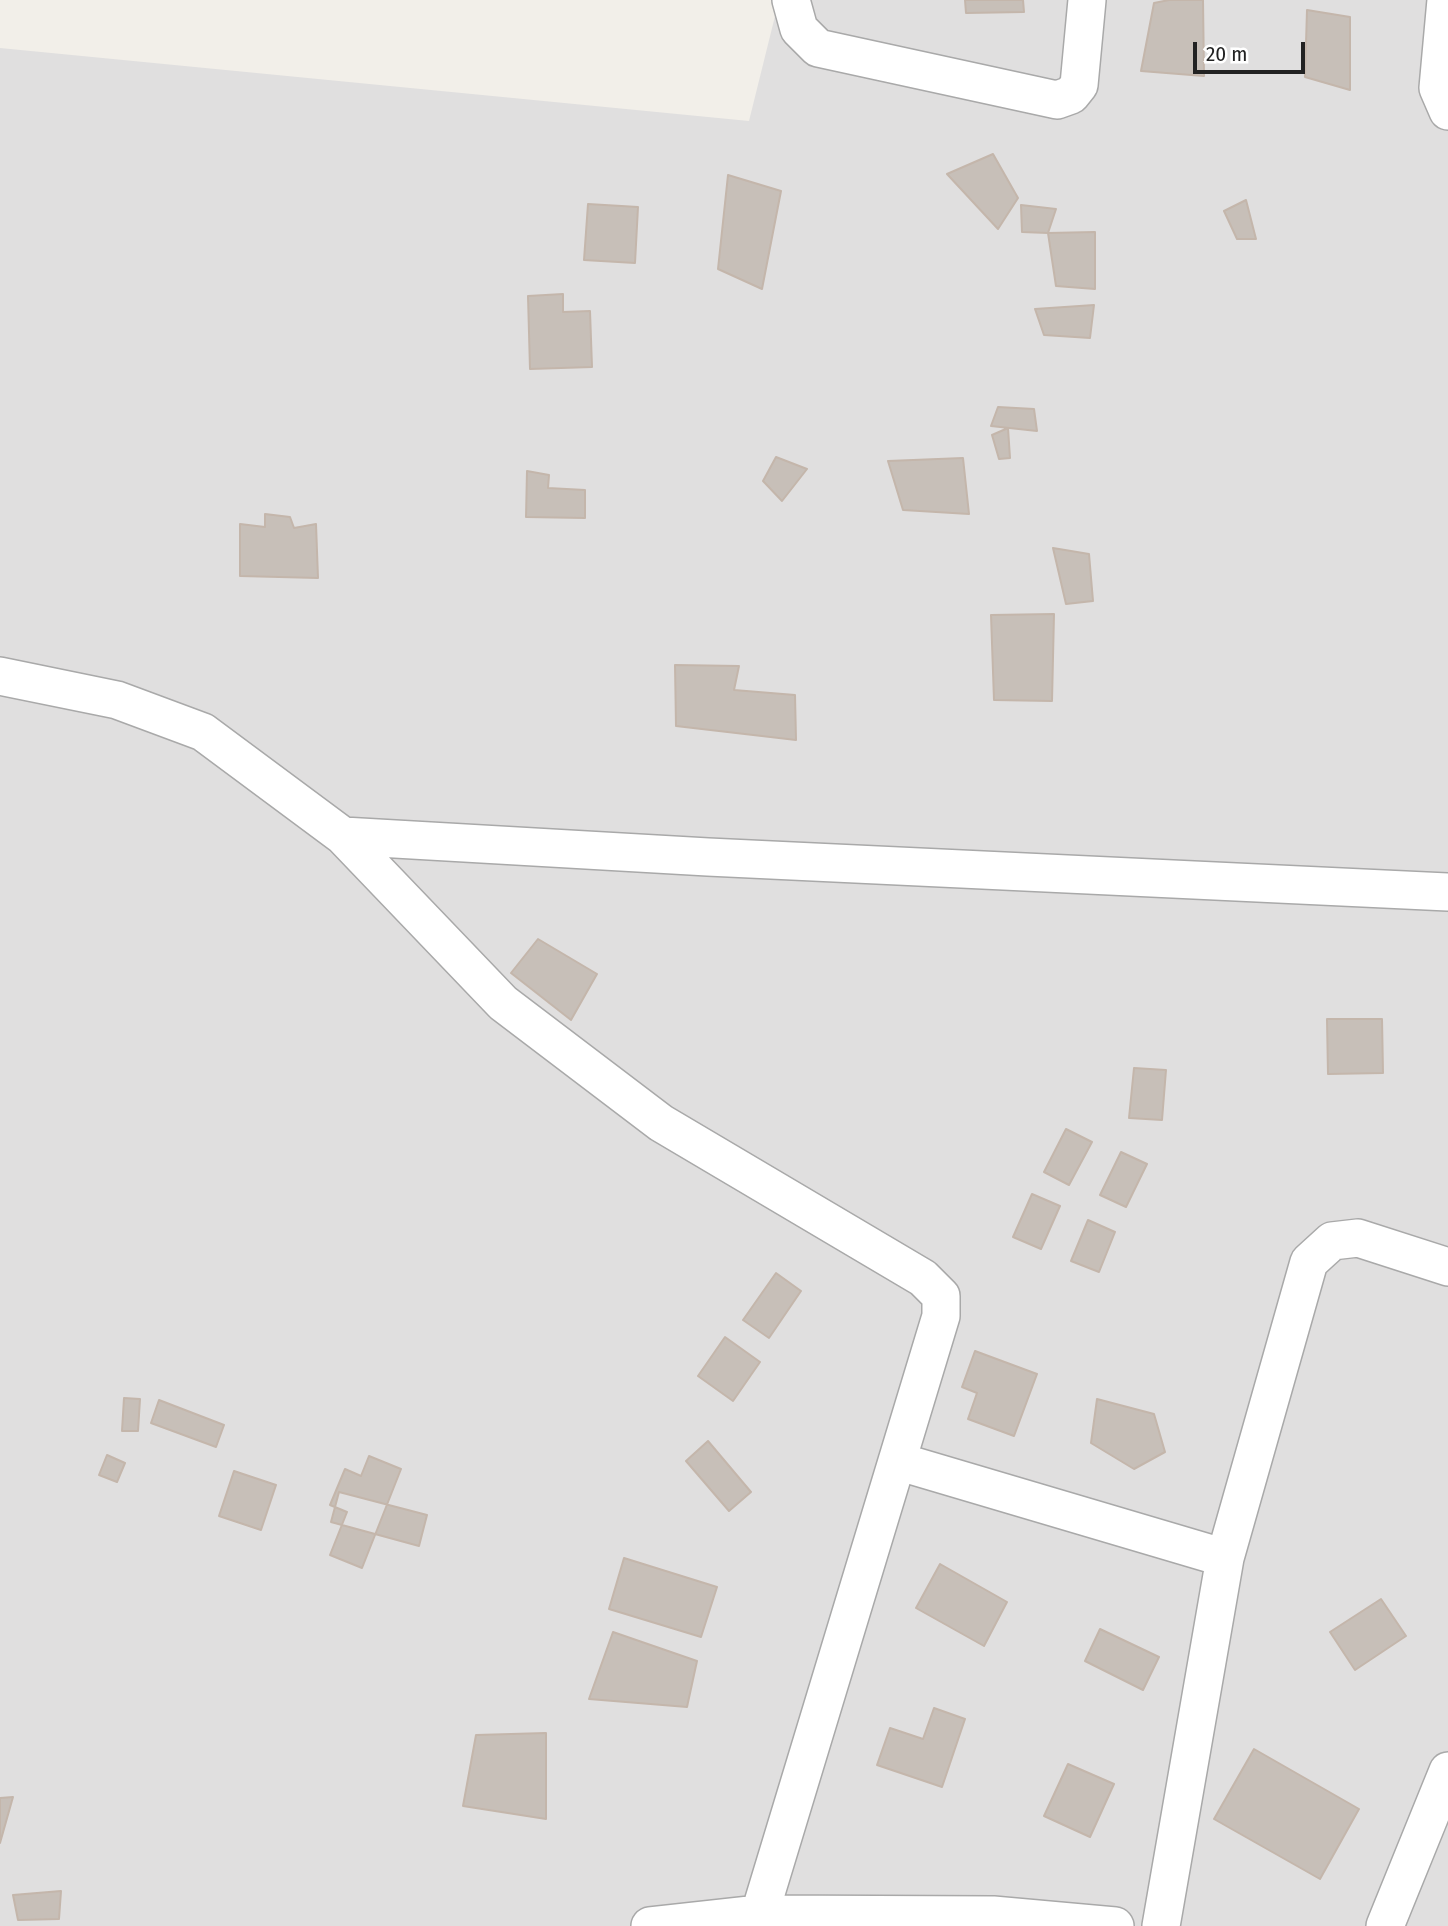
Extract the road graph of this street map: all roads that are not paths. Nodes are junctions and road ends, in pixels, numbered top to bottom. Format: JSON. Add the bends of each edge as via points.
{"nodes":[{"id":1,"x":790,"y":0,"type":"edge"},
{"id":2,"x":1087,"y":0,"type":"edge"},
{"id":3,"x":1446,"y":0,"type":"edge"},
{"id":4,"x":1448,"y":110,"type":"edge"},
{"id":5,"x":0,"y":676,"type":"edge"},
{"id":6,"x":343,"y":836,"type":"junction"},
{"id":7,"x":1448,"y":892,"type":"edge"},
{"id":8,"x":1448,"y":1267,"type":"edge"},
{"id":9,"x":897,"y":1461,"type":"junction"},
{"id":10,"x":1225,"y":1558,"type":"junction"},
{"id":11,"x":1448,"y":1771,"type":"edge"},
{"id":12,"x":757,"y":1920,"type":"edge"},
{"id":13,"x":650,"y":1926,"type":"edge"},
{"id":14,"x":1115,"y":1926,"type":"edge"},
{"id":15,"x":1161,"y":1926,"type":"edge"},
{"id":16,"x":1385,"y":1926,"type":"edge"}],
"edges":[{"from":1,"to":2,"type":"street","via":[[799,29],[818,48],[1057,100],[1071,95],[1079,85]]},
{"from":3,"to":4,"type":"street","via":[[1438,88]]},
{"from":5,"to":6,"type":"street","via":[[117,699],[203,732]]},
{"from":6,"to":7,"type":"street"},
{"from":6,"to":9,"type":"street","via":[[503,1003],[661,1123],[923,1278],[940,1296],[941,1316]]},
{"from":8,"to":10,"type":"street","via":[[1358,1238],[1332,1241],[1309,1262]]},
{"from":9,"to":10,"type":"street"},
{"from":9,"to":12,"type":"street"},
{"from":10,"to":15,"type":"street"},
{"from":11,"to":16,"type":"street"},
{"from":12,"to":13,"type":"street"},
{"from":12,"to":14,"type":"street","via":[[993,1915]]}]}
